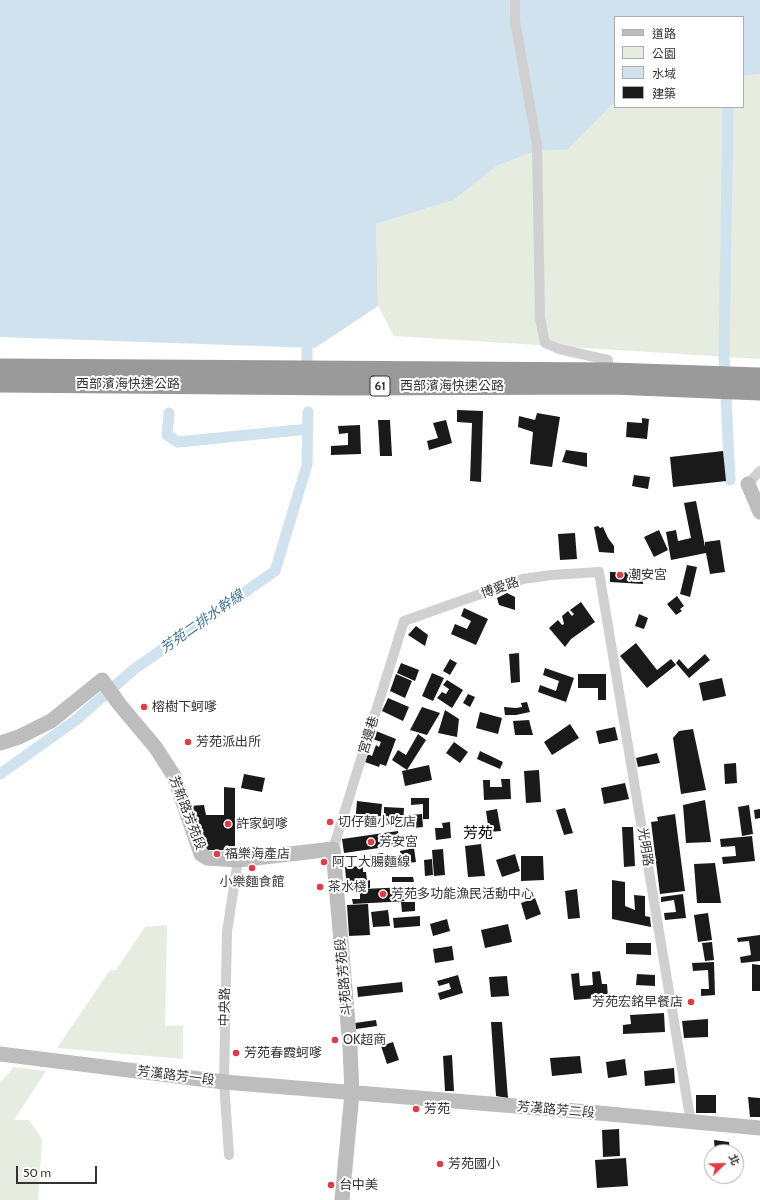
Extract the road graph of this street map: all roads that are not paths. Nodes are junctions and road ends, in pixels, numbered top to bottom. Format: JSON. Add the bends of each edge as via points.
{"nodes":[{"id":1,"x":515,"y":0,"type":"edge"},
{"id":2,"x":608,"y":363,"type":"dead end"},
{"id":3,"x":0,"y":368,"type":"edge"},
{"id":4,"x":760,"y":376,"type":"edge"},
{"id":5,"x":0,"y":383,"type":"edge"},
{"id":6,"x":760,"y":391,"type":"edge"},
{"id":7,"x":760,"y":471,"type":"edge"},
{"id":8,"x":748,"y":484,"type":"joint"},
{"id":9,"x":760,"y":512,"type":"edge"},
{"id":10,"x":599,"y":572,"type":"joint"},
{"id":11,"x":404,"y":621,"type":"joint"},
{"id":12,"x":0,"y":743,"type":"edge"},
{"id":13,"x":333,"y":849,"type":"junction"},
{"id":14,"x":238,"y":860,"type":"junction"},
{"id":15,"x":0,"y":1054,"type":"edge"},
{"id":16,"x":224,"y":1082,"type":"junction"},
{"id":17,"x":352,"y":1093,"type":"junction"},
{"id":18,"x":691,"y":1123,"type":"junction"},
{"id":19,"x":760,"y":1128,"type":"edge"},
{"id":20,"x":229,"y":1155,"type":"dead end"},
{"id":21,"x":342,"y":1200,"type":"edge"}],
"edges":[{"from":1,"to":2,"type":"street","via":[[515,21],[537,145],[540,318],[545,343],[559,349],[608,360]]},
{"from":3,"to":4,"type":"highway","name":"西部濱海快速公路","number":"61","via":[[612,372]]},
{"from":5,"to":6,"type":"highway","name":"西部濱海快速公路","number":"61","via":[[612,385]]},
{"from":7,"to":8,"type":"street"},
{"from":8,"to":9,"type":"street"},
{"from":10,"to":11,"type":"street","name":"博愛路","via":[[523,579]]},
{"from":10,"to":18,"type":"street","name":"光明路"},
{"from":11,"to":13,"type":"street","name":"宮邊巷"},
{"from":12,"to":14,"type":"street","name":"芳新路芳苑段","via":[[19,737],[51,721],[102,680],[156,748],[174,776],[201,854],[207,858]]},
{"from":13,"to":14,"type":"street","name":"芳新路芳苑段"},
{"from":13,"to":17,"type":"street","name":"斗苑路芳苑段"},
{"from":14,"to":16,"type":"street","name":"中央路","via":[[227,932]]},
{"from":15,"to":16,"type":"street","name":"芳漢路芳一段"},
{"from":16,"to":17,"type":"street","name":"芳漢路芳一段"},
{"from":16,"to":20,"type":"street","name":"中央路"},
{"from":17,"to":18,"type":"street","name":"芳漢路芳二段"},
{"from":17,"to":21,"type":"street","name":"斗苑路芳苑段"},
{"from":18,"to":19,"type":"street","name":"芳漢路芳二段"}]}
